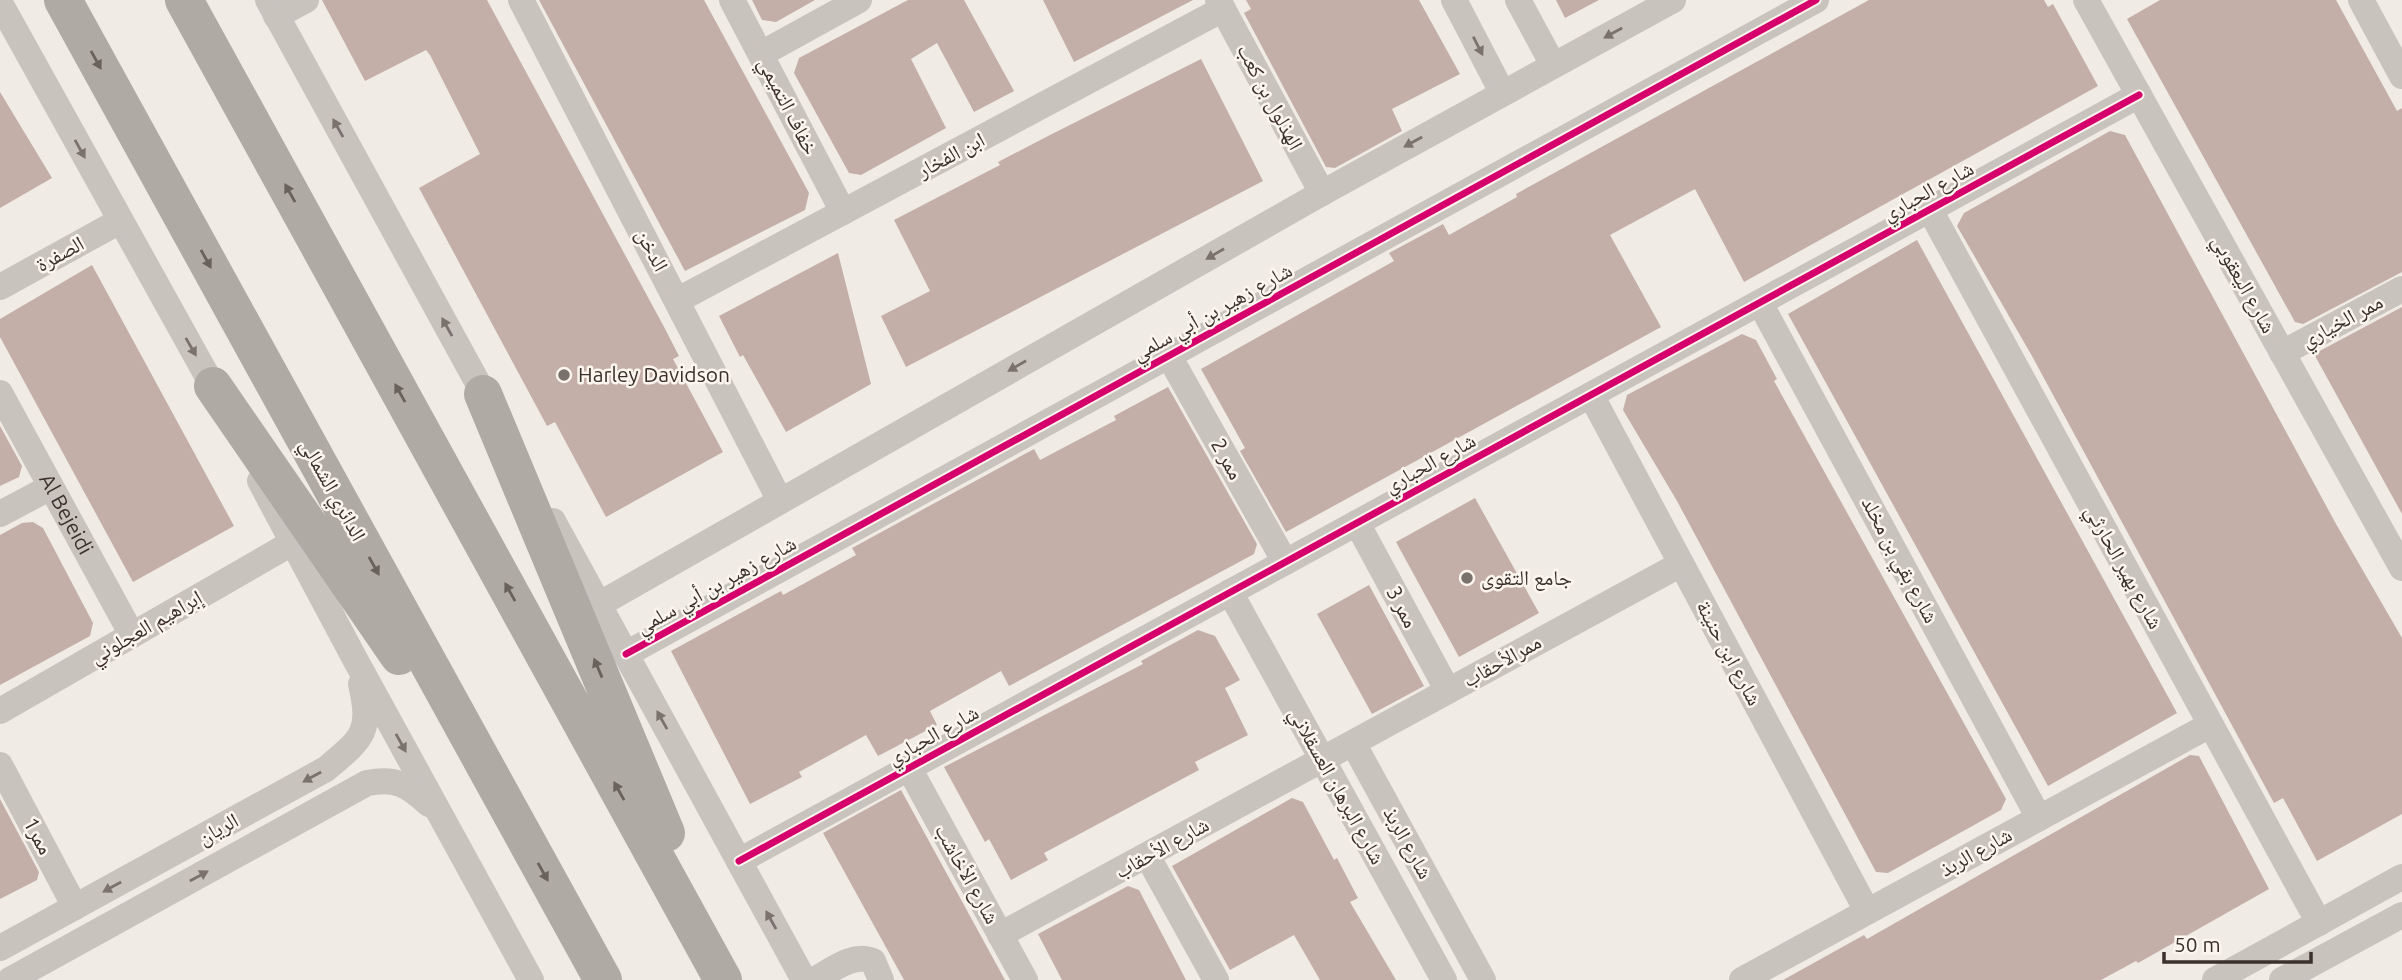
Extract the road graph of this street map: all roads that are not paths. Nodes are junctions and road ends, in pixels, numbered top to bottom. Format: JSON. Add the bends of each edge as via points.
{"nodes":[{"id":1,"x":63,"y":0,"type":"edge"},
{"id":2,"x":184,"y":0,"type":"edge"},
{"id":3,"x":306,"y":0,"type":"edge"},
{"id":4,"x":521,"y":0,"type":"edge"},
{"id":5,"x":732,"y":0,"type":"edge"},
{"id":6,"x":859,"y":0,"type":"edge"},
{"id":7,"x":1454,"y":0,"type":"edge"},
{"id":8,"x":1518,"y":0,"type":"edge"},
{"id":9,"x":1673,"y":0,"type":"edge"},
{"id":10,"x":1816,"y":0,"type":"edge"},
{"id":11,"x":2086,"y":0,"type":"edge"},
{"id":12,"x":2361,"y":0,"type":"edge"},
{"id":13,"x":0,"y":3,"type":"edge"},
{"id":14,"x":1221,"y":4,"type":"edge"},
{"id":15,"x":272,"y":8,"type":"edge"},
{"id":16,"x":761,"y":54,"type":"junction"},
{"id":17,"x":1553,"y":65,"type":"junction"},
{"id":18,"x":2402,"y":76,"type":"edge"},
{"id":19,"x":1502,"y":92,"type":"junction"},
{"id":20,"x":2139,"y":96,"type":"junction"},
{"id":21,"x":1322,"y":193,"type":"junction"},
{"id":22,"x":1930,"y":210,"type":"junction"},
{"id":23,"x":843,"y":212,"type":"junction"},
{"id":24,"x":120,"y":221,"type":"junction"},
{"id":25,"x":0,"y":287,"type":"edge"},
{"id":26,"x":2402,"y":289,"type":"edge"},
{"id":27,"x":678,"y":300,"type":"junction"},
{"id":28,"x":1760,"y":303,"type":"junction"},
{"id":29,"x":2282,"y":352,"type":"junction"},
{"id":30,"x":1169,"y":356,"type":"junction"},
{"id":31,"x":214,"y":386,"type":"junction"},
{"id":32,"x":0,"y":393,"type":"edge"},
{"id":33,"x":483,"y":394,"type":"junction"},
{"id":34,"x":1591,"y":395,"type":"junction"},
{"id":35,"x":51,"y":487,"type":"junction"},
{"id":36,"x":780,"y":501,"type":"junction"},
{"id":37,"x":0,"y":514,"type":"edge"},
{"id":38,"x":1357,"y":523,"type":"junction"},
{"id":39,"x":292,"y":543,"type":"junction"},
{"id":40,"x":1285,"y":562,"type":"junction"},
{"id":41,"x":1681,"y":564,"type":"junction"},
{"id":42,"x":2402,"y":568,"type":"edge"},
{"id":43,"x":1230,"y":593,"type":"junction"},
{"id":44,"x":598,"y":605,"type":"junction"},
{"id":45,"x":132,"y":635,"type":"junction"},
{"id":46,"x":626,"y":654,"type":"junction"},
{"id":47,"x":356,"y":661,"type":"junction"},
{"id":48,"x":1448,"y":691,"type":"junction"},
{"id":49,"x":0,"y":711,"type":"edge"},
{"id":50,"x":2210,"y":726,"type":"junction"},
{"id":51,"x":1353,"y":743,"type":"junction"},
{"id":52,"x":342,"y":755,"type":"junction"},
{"id":53,"x":1323,"y":759,"type":"junction"},
{"id":54,"x":0,"y":765,"type":"edge"},
{"id":55,"x":909,"y":768,"type":"junction"},
{"id":56,"x":359,"y":787,"type":"junction"},
{"id":57,"x":442,"y":815,"type":"junction"},
{"id":58,"x":2039,"y":818,"type":"junction"},
{"id":59,"x":522,"y":834,"type":"junction"},
{"id":60,"x":1148,"y":857,"type":"junction"},
{"id":61,"x":739,"y":861,"type":"junction"},
{"id":62,"x":2402,"y":877,"type":"edge"},
{"id":63,"x":75,"y":907,"type":"junction"},
{"id":64,"x":1867,"y":911,"type":"junction"},
{"id":65,"x":2402,"y":915,"type":"edge"},
{"id":66,"x":2319,"y":923,"type":"junction"},
{"id":67,"x":1000,"y":935,"type":"junction"},
{"id":68,"x":0,"y":948,"type":"edge"},
{"id":69,"x":2250,"y":972,"type":"edge"},
{"id":70,"x":41,"y":973,"type":"edge"},
{"id":71,"x":10,"y":980,"type":"edge"},
{"id":72,"x":531,"y":980,"type":"edge"},
{"id":73,"x":603,"y":980,"type":"edge"},
{"id":74,"x":725,"y":980,"type":"edge"},
{"id":75,"x":804,"y":980,"type":"edge"},
{"id":76,"x":814,"y":980,"type":"edge"},
{"id":77,"x":881,"y":980,"type":"edge"},
{"id":78,"x":1025,"y":980,"type":"edge"},
{"id":79,"x":1216,"y":980,"type":"edge"},
{"id":80,"x":1444,"y":980,"type":"edge"},
{"id":81,"x":1483,"y":980,"type":"edge"},
{"id":82,"x":1742,"y":980,"type":"edge"},
{"id":83,"x":2215,"y":980,"type":"edge"},
{"id":84,"x":2282,"y":980,"type":"edge"}],
"edges":[{"from":1,"to":59,"type":"highway","name":"الدائري الشمالي","one_way":true},
{"from":74,"to":2,"type":"highway","one_way":true},
{"from":3,"to":15,"type":"street"},
{"from":4,"to":27,"type":"street","name":"الدخن"},
{"from":5,"to":16,"type":"street","name":"خفاف التميمي"},
{"from":6,"to":16,"type":"street"},
{"from":7,"to":19,"type":"street","one_way":true},
{"from":8,"to":17,"type":"street"},
{"from":9,"to":17,"type":"street","name":"شارع زهير بن أبي سلمي","one_way":true},
{"from":10,"to":30,"type":"street","name":"شارع زهير بن أبي سلمي"},
{"from":11,"to":20,"type":"street","name":"شارع اليعقوبي"},
{"from":12,"to":18,"type":"street"},
{"from":13,"to":24,"type":"street","one_way":true},
{"from":14,"to":21,"type":"street","name":"الهذلول بن كعب"},
{"from":14,"to":23,"type":"street","name":"ابن الفخار"},
{"from":33,"to":15,"type":"street","one_way":true},
{"from":16,"to":23,"type":"street","name":"خفاف التميمي"},
{"from":17,"to":19,"type":"street","name":"شارع زهير بن أبي سلمي"},
{"from":19,"to":21,"type":"street","name":"شارع زهير بن أبي سلمي","one_way":true},
{"from":20,"to":22,"type":"street","name":"شارع الحباري"},
{"from":20,"to":29,"type":"street","name":"شارع اليعقوبي"},
{"from":21,"to":36,"type":"street","name":"شارع زهير بن أبي سلمي","one_way":true},
{"from":22,"to":28,"type":"street","name":"شارع الحباري"},
{"from":22,"to":50,"type":"street","name":"شارع بهير الحارثي"},
{"from":23,"to":27,"type":"street","name":"ابن الفخار"},
{"from":24,"to":25,"type":"street","name":"الصفرة"},
{"from":24,"to":31,"type":"street","one_way":true},
{"from":26,"to":29,"type":"street","name":"ممر الخياري"},
{"from":27,"to":36,"type":"street","name":"الدخن"},
{"from":28,"to":34,"type":"street","name":"شارع الحباري"},
{"from":28,"to":58,"type":"street","name":"شارع بقي بن مخلد"},
{"from":29,"to":42,"type":"street","name":"شارع اليعقوبي"},
{"from":30,"to":40,"type":"street","name":"ممر 2"},
{"from":30,"to":46,"type":"street","name":"شارع زهير بن أبي سلمي"},
{"from":31,"to":39,"type":"street"},
{"from":31,"to":59,"type":"highway"},
{"from":32,"to":35,"type":"street","name":"Al Bejeidi"},
{"from":33,"to":44,"type":"street"},
{"from":74,"to":33,"type":"highway","one_way":true},
{"from":34,"to":38,"type":"street","name":"شارع الحباري"},
{"from":34,"to":41,"type":"street","name":"شارع ابن حنينة"},
{"from":35,"to":37,"type":"street"},
{"from":35,"to":45,"type":"street","name":"Al Bejeidi"},
{"from":36,"to":44,"type":"street","name":"شارع زهير بن أبي سلمي"},
{"from":38,"to":40,"type":"street","name":"شارع الحباري"},
{"from":38,"to":48,"type":"street","name":"ممر 3"},
{"from":39,"to":45,"type":"street","name":"إبراهيم العجلوني"},
{"from":39,"to":47,"type":"street"},
{"from":40,"to":43,"type":"street","name":"شارع الحباري"},
{"from":41,"to":48,"type":"street","name":"ممرالأحقاب"},
{"from":41,"to":64,"type":"street","name":"شارع ابن حنينة"},
{"from":43,"to":53,"type":"street","name":"شارع البرهان العسقلاني"},
{"from":43,"to":55,"type":"street","name":"شارع الحباري"},
{"from":44,"to":46,"type":"street"},
{"from":45,"to":49,"type":"street","name":"إبراهيم العجلوني"},
{"from":61,"to":46,"type":"street","one_way":true},
{"from":47,"to":52,"type":"street","name":"الريان","via":[[368,715],[365,728]]},
{"from":47,"to":57,"type":"street","one_way":true},
{"from":48,"to":51,"type":"street","name":"ممرالأحقاب"},
{"from":50,"to":58,"type":"street","name":"شارع الربذ"},
{"from":50,"to":66,"type":"street","name":"شارع بهير الحارثي"},
{"from":51,"to":53,"type":"street","name":"ممرالأحقاب"},
{"from":51,"to":81,"type":"street","name":"شارع الربذ"},
{"from":52,"to":56,"type":"street"},
{"from":52,"to":63,"type":"street","name":"الريان","one_way":true,"via":[[326,769]]},
{"from":53,"to":60,"type":"street","name":"شارع الأحقاب"},
{"from":53,"to":80,"type":"street","name":"شارع البرهان العسقلاني"},
{"from":54,"to":63,"type":"street","name":"ممر1"},
{"from":55,"to":61,"type":"street","name":"شارع الحباري"},
{"from":55,"to":67,"type":"street","name":"شارع الأخاشب"},
{"from":56,"to":57,"type":"street","name":"الريان","via":[[387,779],[406,784]]},
{"from":70,"to":56,"type":"street","name":"الريان","one_way":true},
{"from":57,"to":72,"type":"street"},
{"from":58,"to":64,"type":"street","name":"شارع الربذ"},
{"from":59,"to":73,"type":"highway","name":"الدائري الشمالي","one_way":true},
{"from":60,"to":67,"type":"street","name":"شارع الأحقاب"},
{"from":60,"to":79,"type":"street"},
{"from":75,"to":61,"type":"street","one_way":true},
{"from":62,"to":66,"type":"street"},
{"from":63,"to":68,"type":"street","name":"الريان"},
{"from":64,"to":82,"type":"street","name":"شارع الربذ"},
{"from":65,"to":84,"type":"street"},
{"from":66,"to":69,"type":"street"},
{"from":67,"to":78,"type":"street","name":"شارع الأخاشب"},
{"from":69,"to":83,"type":"street"},
{"from":70,"to":71,"type":"street","name":"الريان"},
{"from":76,"to":77,"type":"street","via":[[856,957],[865,957],[873,961]]}]}
